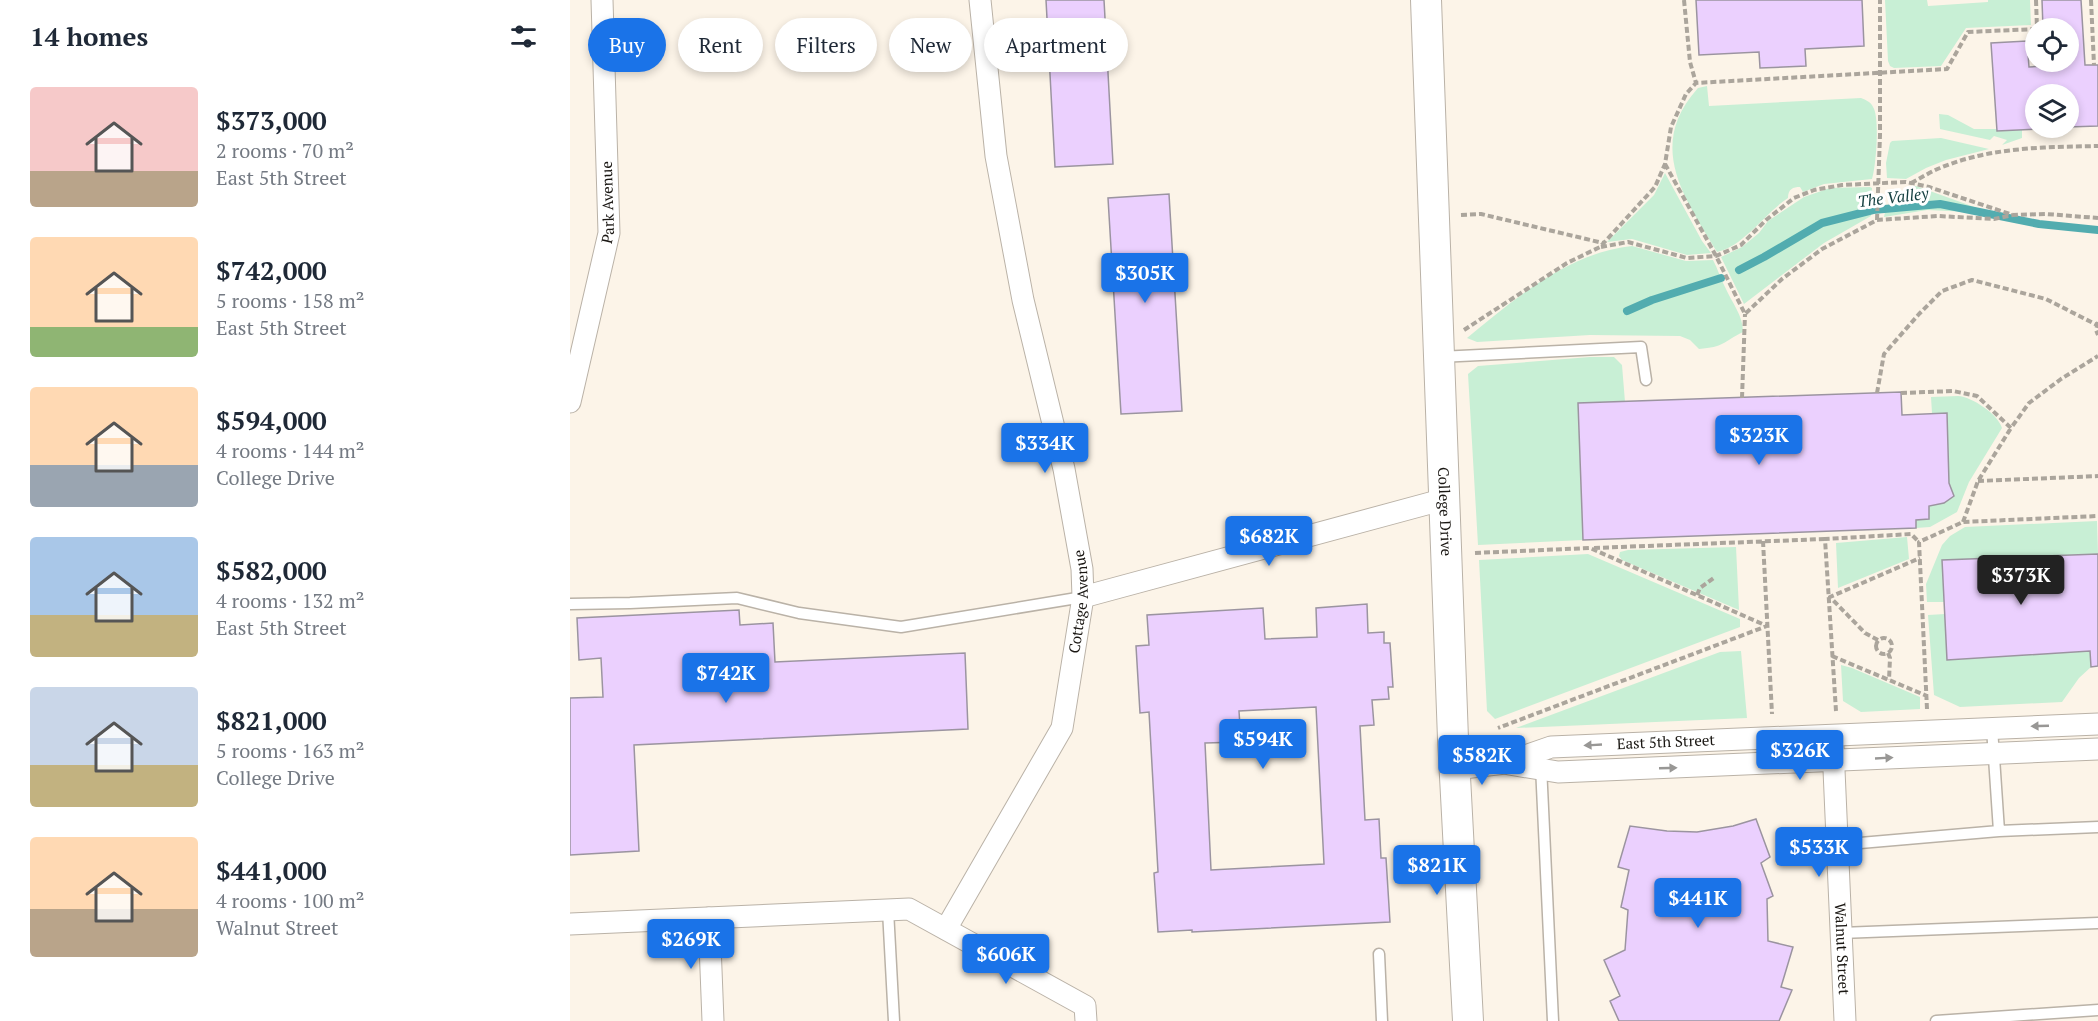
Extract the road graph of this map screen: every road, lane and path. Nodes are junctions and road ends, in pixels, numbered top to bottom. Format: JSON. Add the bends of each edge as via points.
{"nodes":[{"id":1,"x":602,"y":0,"type":"edge"},
{"id":2,"x":981,"y":0,"type":"edge"},
{"id":3,"x":1426,"y":0,"type":"edge"},
{"id":4,"x":1684,"y":0,"type":"edge"},
{"id":5,"x":1880,"y":0,"type":"edge"},
{"id":6,"x":2036,"y":0,"type":"edge"},
{"id":7,"x":2091,"y":0,"type":"edge"},
{"id":8,"x":2036,"y":18,"type":"edge"},
{"id":9,"x":2025,"y":29,"type":"edge"},
{"id":10,"x":2094,"y":65,"type":"dead end"},
{"id":11,"x":1880,"y":73,"type":"junction"},
{"id":12,"x":1696,"y":83,"type":"junction"},
{"id":13,"x":2098,"y":146,"type":"edge"},
{"id":14,"x":1665,"y":164,"type":"junction"},
{"id":15,"x":1879,"y":183,"type":"junction"},
{"id":16,"x":1910,"y":183,"type":"junction"},
{"id":17,"x":1458,"y":215,"type":"dead end"},
{"id":18,"x":2012,"y":215,"type":"junction"},
{"id":19,"x":2098,"y":218,"type":"edge"},
{"id":20,"x":1877,"y":220,"type":"junction"},
{"id":21,"x":1602,"y":245,"type":"junction"},
{"id":22,"x":1716,"y":256,"type":"junction"},
{"id":23,"x":1745,"y":314,"type":"junction"},
{"id":24,"x":2097,"y":323,"type":"edge"},
{"id":25,"x":2098,"y":335,"type":"edge"},
{"id":26,"x":1448,"y":346,"type":"junction"},
{"id":27,"x":2098,"y":356,"type":"edge"},
{"id":28,"x":1646,"y":380,"type":"dead end"},
{"id":29,"x":1877,"y":393,"type":"dead end"},
{"id":30,"x":1901,"y":393,"type":"dead end"},
{"id":31,"x":1743,"y":398,"type":"dead end"},
{"id":32,"x":570,"y":402,"type":"edge"},
{"id":33,"x":2011,"y":428,"type":"junction"},
{"id":34,"x":2098,"y":476,"type":"edge"},
{"id":35,"x":1978,"y":481,"type":"junction"},
{"id":36,"x":1444,"y":500,"type":"junction"},
{"id":37,"x":2098,"y":516,"type":"edge"},
{"id":38,"x":1963,"y":522,"type":"junction"},
{"id":39,"x":1825,"y":539,"type":"junction"},
{"id":40,"x":1763,"y":542,"type":"junction"},
{"id":41,"x":1919,"y":542,"type":"junction"},
{"id":42,"x":1590,"y":548,"type":"junction"},
{"id":43,"x":1475,"y":553,"type":"dead end"},
{"id":44,"x":1920,"y":558,"type":"junction"},
{"id":45,"x":1715,"y":577,"type":"dead end"},
{"id":46,"x":1697,"y":595,"type":"junction"},
{"id":47,"x":1083,"y":597,"type":"junction"},
{"id":48,"x":570,"y":604,"type":"edge"},
{"id":49,"x":1767,"y":626,"type":"junction"},
{"id":50,"x":1878,"y":640,"type":"junction"},
{"id":51,"x":1888,"y":653,"type":"junction"},
{"id":52,"x":1832,"y":656,"type":"junction"},
{"id":53,"x":1889,"y":680,"type":"junction"},
{"id":54,"x":1927,"y":696,"type":"junction"},
{"id":55,"x":1928,"y":714,"type":"dead end"},
{"id":56,"x":1772,"y":721,"type":"dead end"},
{"id":57,"x":2098,"y":724,"type":"edge"},
{"id":58,"x":1835,"y":726,"type":"junction"},
{"id":59,"x":1498,"y":728,"type":"dead end"},
{"id":60,"x":1992,"y":728,"type":"junction"},
{"id":61,"x":2098,"y":749,"type":"edge"},
{"id":62,"x":1994,"y":753,"type":"junction"},
{"id":63,"x":1540,"y":760,"type":"junction"},
{"id":64,"x":1834,"y":760,"type":"junction"},
{"id":65,"x":1455,"y":770,"type":"junction"},
{"id":66,"x":2098,"y":827,"type":"edge"},
{"id":67,"x":1999,"y":831,"type":"junction"},
{"id":68,"x":1837,"y":845,"type":"junction"},
{"id":69,"x":888,"y":910,"type":"junction"},
{"id":70,"x":709,"y":918,"type":"junction"},
{"id":71,"x":2098,"y":923,"type":"edge"},
{"id":72,"x":570,"y":924,"type":"edge"},
{"id":73,"x":946,"y":929,"type":"junction"},
{"id":74,"x":1841,"y":933,"type":"junction"},
{"id":75,"x":1379,"y":954,"type":"dead end"},
{"id":76,"x":2098,"y":1010,"type":"edge"},
{"id":77,"x":1086,"y":1014,"type":"edge"},
{"id":78,"x":713,"y":1021,"type":"edge"},
{"id":79,"x":894,"y":1021,"type":"edge"},
{"id":80,"x":1382,"y":1021,"type":"edge"},
{"id":81,"x":1468,"y":1021,"type":"edge"},
{"id":82,"x":1553,"y":1021,"type":"edge"},
{"id":83,"x":1845,"y":1021,"type":"edge"},
{"id":84,"x":1936,"y":1021,"type":"edge"}],
"edges":[{"from":1,"to":32,"type":"street","name":"Park Avenue","via":[[609,233]]},
{"from":2,"to":47,"type":"street","name":"Cottage Avenue","via":[[996,156],[1023,300],[1064,469],[1082,569]]},
{"from":3,"to":26,"type":"street","name":"College Drive"},
{"from":4,"to":12,"type":"path","via":[[1689,62]]},
{"from":5,"to":11,"type":"path"},
{"from":6,"to":8,"type":"path"},
{"from":7,"to":10,"type":"path"},
{"from":9,"to":11,"type":"path","via":[[1968,32],[1947,69]]},
{"from":11,"to":12,"type":"path"},
{"from":11,"to":15,"type":"path"},
{"from":12,"to":14,"type":"path","via":[[1686,94],[1671,127]]},
{"from":13,"to":16,"type":"path","via":[[2033,147],[1987,154],[1941,167]]},
{"from":14,"to":21,"type":"path","via":[[1655,187]]},
{"from":14,"to":22,"type":"path"},
{"from":15,"to":16,"type":"path"},
{"from":15,"to":20,"type":"path"},
{"from":15,"to":22,"type":"path","via":[[1842,184],[1794,198],[1741,245]]},
{"from":16,"to":18,"type":"path"},
{"from":17,"to":21,"type":"path","via":[[1481,214]]},
{"from":18,"to":19,"type":"path"},
{"from":18,"to":20,"type":"path","via":[[1994,219],[1938,216]]},
{"from":20,"to":23,"type":"path","via":[[1822,249]]},
{"from":21,"to":22,"type":"path","via":[[1628,242],[1687,258]]},
{"from":21,"to":26,"type":"path","via":[[1567,263]]},
{"from":22,"to":23,"type":"path"},
{"from":23,"to":31,"type":"path"},
{"from":24,"to":25,"type":"path"},
{"from":24,"to":29,"type":"path","via":[[2046,299],[1972,280],[1942,291],[1884,354]]},
{"from":26,"to":28,"type":"lane","via":[[1641,347]]},
{"from":26,"to":36,"type":"street","name":"College Drive"},
{"from":27,"to":33,"type":"path","via":[[2029,403]]},
{"from":30,"to":33,"type":"path","via":[[1953,391],[1977,396]]},
{"from":33,"to":35,"type":"path"},
{"from":34,"to":35,"type":"path"},
{"from":35,"to":38,"type":"path"},
{"from":36,"to":47,"type":"street"},
{"from":36,"to":65,"type":"street","name":"College Drive"},
{"from":37,"to":38,"type":"path"},
{"from":38,"to":41,"type":"path"},
{"from":39,"to":40,"type":"path"},
{"from":39,"to":41,"type":"path","via":[[1911,534]]},
{"from":39,"to":52,"type":"path"},
{"from":40,"to":42,"type":"path"},
{"from":40,"to":49,"type":"path"},
{"from":41,"to":44,"type":"path"},
{"from":42,"to":43,"type":"path"},
{"from":42,"to":46,"type":"path"},
{"from":44,"to":50,"type":"path","via":[[1830,597],[1865,633]]},
{"from":44,"to":54,"type":"path"},
{"from":45,"to":46,"type":"path"},
{"from":46,"to":49,"type":"path"},
{"from":47,"to":48,"type":"lane","via":[[902,627],[799,613],[737,598]]},
{"from":47,"to":73,"type":"street","name":"Cottage Avenue","via":[[1062,728]]},
{"from":49,"to":56,"type":"path"},
{"from":49,"to":59,"type":"path"},
{"from":50,"to":51,"type":"path","via":[[1878,652]]},
{"from":50,"to":51,"type":"path","via":[[1890,640],[1892,649]]},
{"from":51,"to":53,"type":"path"},
{"from":52,"to":53,"type":"path"},
{"from":52,"to":58,"type":"path"},
{"from":53,"to":54,"type":"path"},
{"from":54,"to":55,"type":"path"},
{"from":57,"to":60,"type":"street","name":"East 5th Street","one_way":true},
{"from":58,"to":60,"type":"street","name":"East 5th Street"},
{"from":58,"to":63,"type":"street","name":"East 5th Street","one_way":true,"via":[[1551,747]]},
{"from":58,"to":64,"type":"street","name":"Walnut Street"},
{"from":60,"to":62,"type":"lane"},
{"from":61,"to":62,"type":"street"},
{"from":64,"to":62,"type":"street","one_way":true},
{"from":62,"to":67,"type":"lane"},
{"from":63,"to":64,"type":"street","one_way":true,"via":[[1558,772]]},
{"from":63,"to":65,"type":"street","name":"East 5th Street"},
{"from":63,"to":82,"type":"lane"},
{"from":64,"to":68,"type":"street","name":"Walnut Street"},
{"from":65,"to":81,"type":"street","name":"College Drive"},
{"from":66,"to":67,"type":"lane"},
{"from":67,"to":68,"type":"lane"},
{"from":68,"to":74,"type":"street","name":"Walnut Street"},
{"from":69,"to":70,"type":"street"},
{"from":69,"to":73,"type":"street","via":[[909,909]]},
{"from":69,"to":79,"type":"lane"},
{"from":70,"to":72,"type":"street"},
{"from":70,"to":78,"type":"street"},
{"from":71,"to":74,"type":"lane"},
{"from":73,"to":77,"type":"street"},
{"from":74,"to":83,"type":"street","name":"Walnut Street"},
{"from":75,"to":80,"type":"lane"},
{"from":76,"to":84,"type":"lane"}]}
